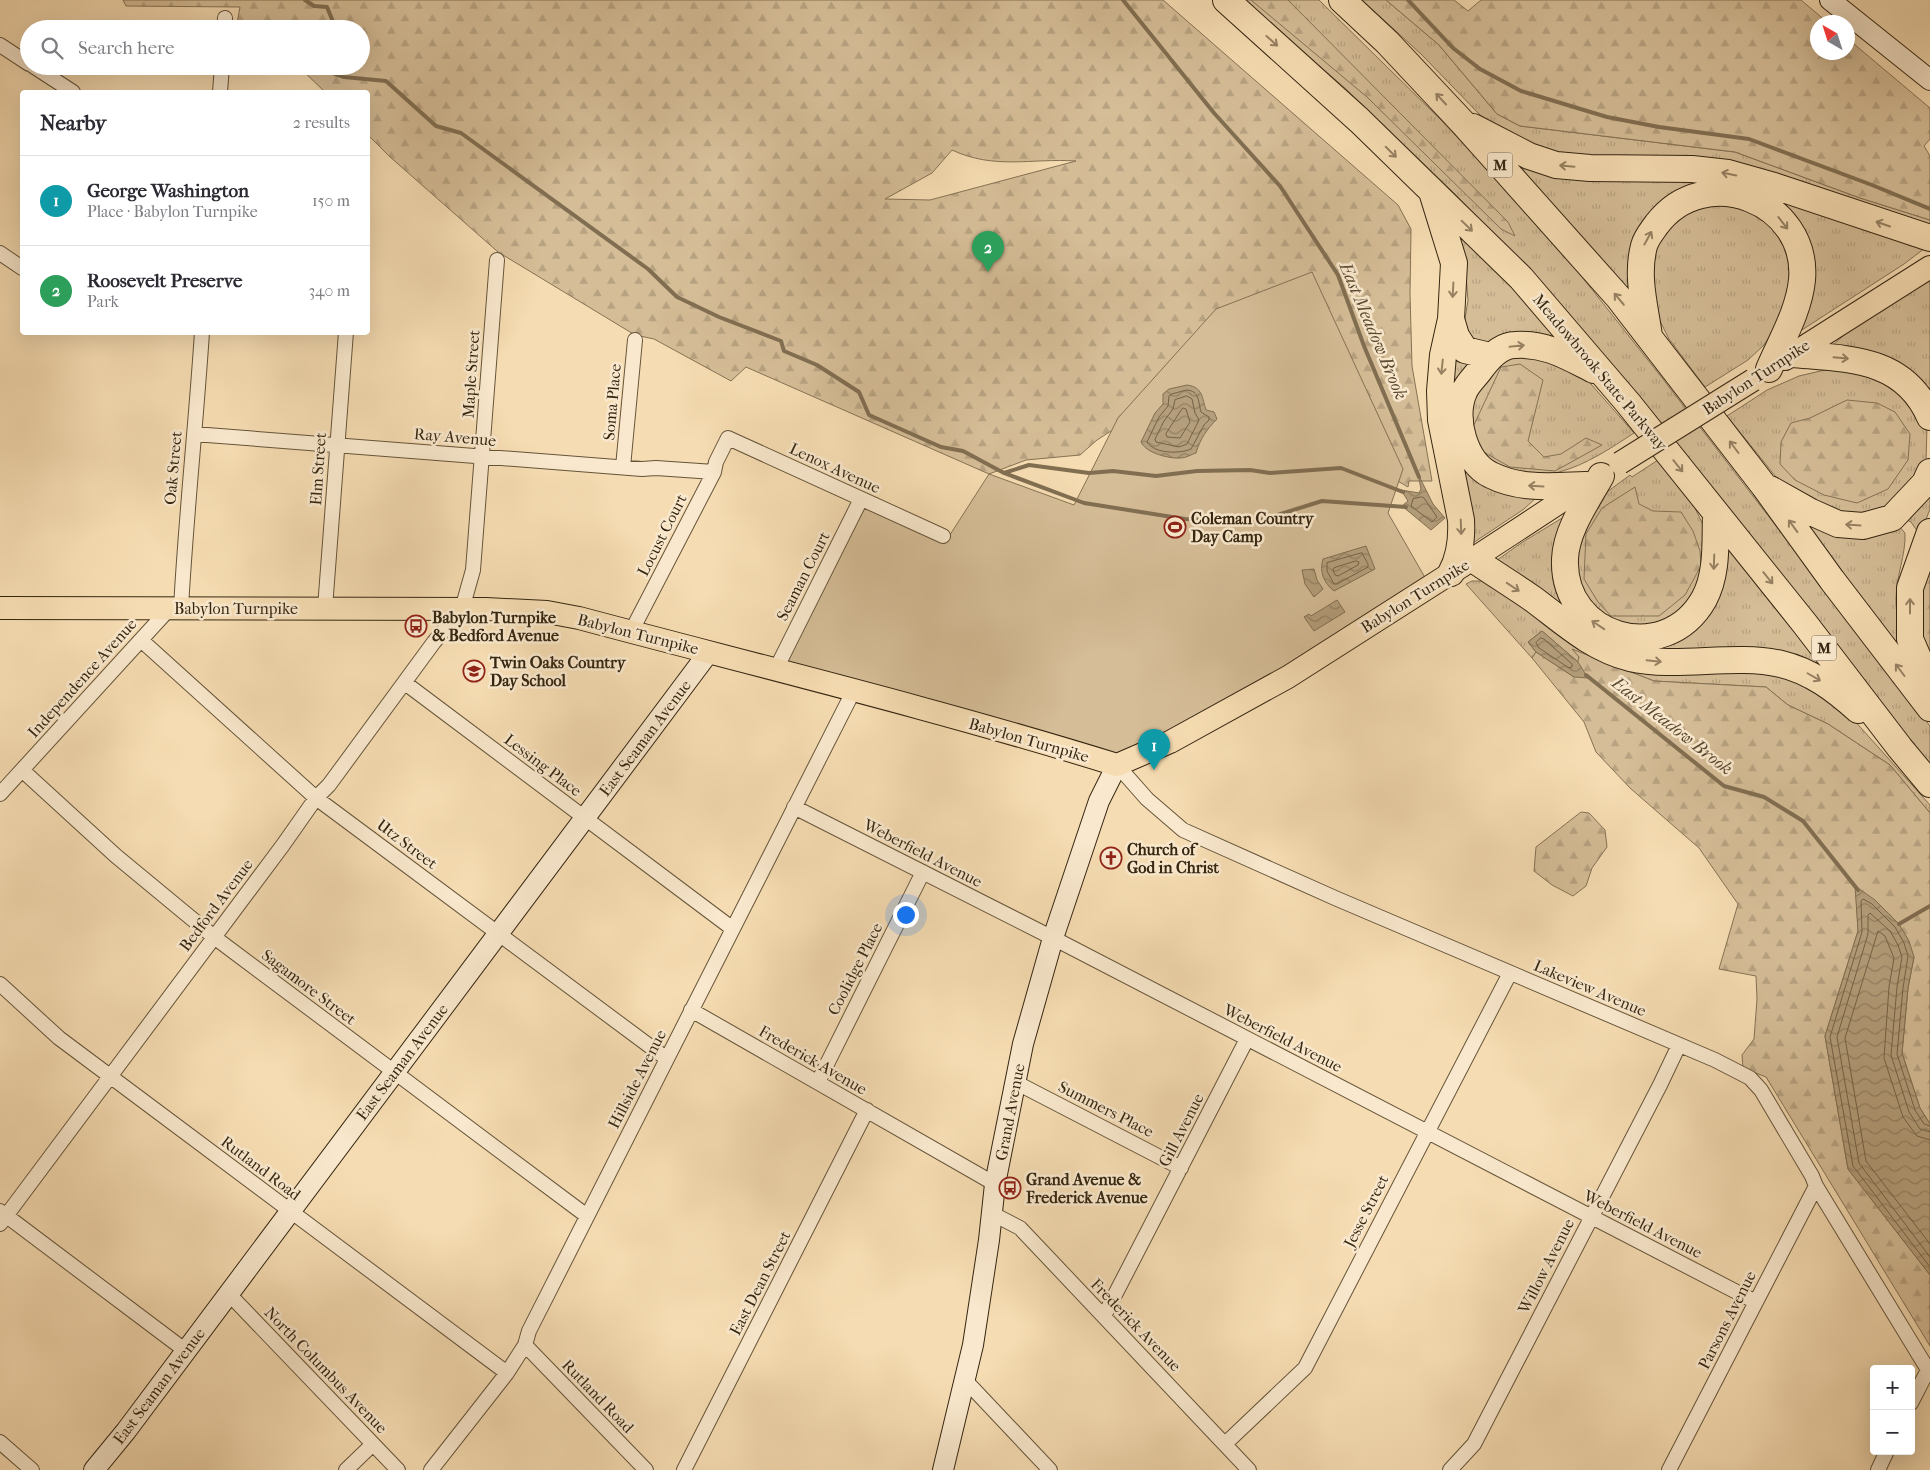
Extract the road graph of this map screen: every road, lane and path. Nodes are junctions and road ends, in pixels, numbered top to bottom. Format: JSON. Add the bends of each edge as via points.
{"nodes":[{"id":1,"x":1226,"y":0,"type":"edge"},
{"id":2,"x":1342,"y":0,"type":"edge"},
{"id":3,"x":1830,"y":0,"type":"edge"},
{"id":4,"x":0,"y":45,"type":"edge"},
{"id":5,"x":20,"y":58,"type":"edge"},
{"id":6,"x":47,"y":75,"type":"edge"},
{"id":7,"x":221,"y":75,"type":"edge"},
{"id":8,"x":1930,"y":80,"type":"edge"},
{"id":9,"x":70,"y":90,"type":"edge"},
{"id":10,"x":220,"y":90,"type":"edge"},
{"id":11,"x":1463,"y":123,"type":"junction"},
{"id":12,"x":1432,"y":192,"type":"junction"},
{"id":13,"x":1930,"y":238,"type":"edge"},
{"id":14,"x":0,"y":253,"type":"edge"},
{"id":15,"x":497,"y":260,"type":"dead end"},
{"id":16,"x":20,"y":267,"type":"edge"},
{"id":17,"x":1930,"y":267,"type":"edge"},
{"id":18,"x":1451,"y":319,"type":"junction"},
{"id":19,"x":202,"y":335,"type":"edge"},
{"id":20,"x":346,"y":335,"type":"edge"},
{"id":21,"x":1649,"y":337,"type":"junction"},
{"id":22,"x":635,"y":340,"type":"dead end"},
{"id":23,"x":1792,"y":354,"type":"junction"},
{"id":24,"x":1490,"y":356,"type":"junction"},
{"id":25,"x":1602,"y":374,"type":"junction"},
{"id":26,"x":1761,"y":374,"type":"junction"},
{"id":27,"x":1930,"y":417,"type":"edge"},
{"id":28,"x":194,"y":434,"type":"junction"},
{"id":29,"x":337,"y":445,"type":"junction"},
{"id":30,"x":721,"y":454,"type":"joint"},
{"id":31,"x":482,"y":456,"type":"junction"},
{"id":32,"x":623,"y":467,"type":"junction"},
{"id":33,"x":714,"y":472,"type":"junction"},
{"id":34,"x":1930,"y":472,"type":"edge"},
{"id":35,"x":1602,"y":475,"type":"junction"},
{"id":36,"x":1764,"y":486,"type":"junction"},
{"id":37,"x":861,"y":499,"type":"junction"},
{"id":38,"x":1716,"y":513,"type":"junction"},
{"id":39,"x":1892,"y":518,"type":"junction"},
{"id":40,"x":1930,"y":532,"type":"edge"},
{"id":41,"x":943,"y":536,"type":"dead end"},
{"id":42,"x":1918,"y":564,"type":"junction"},
{"id":43,"x":1462,"y":566,"type":"junction"},
{"id":44,"x":0,"y":608,"type":"edge"},
{"id":45,"x":175,"y":608,"type":"junction"},
{"id":46,"x":325,"y":608,"type":"junction"},
{"id":47,"x":462,"y":609,"type":"junction"},
{"id":48,"x":631,"y":632,"type":"junction"},
{"id":49,"x":141,"y":640,"type":"junction"},
{"id":50,"x":709,"y":652,"type":"junction"},
{"id":51,"x":776,"y":669,"type":"junction"},
{"id":52,"x":405,"y":683,"type":"junction"},
{"id":53,"x":1930,"y":685,"type":"edge"},
{"id":54,"x":854,"y":690,"type":"junction"},
{"id":55,"x":1930,"y":708,"type":"edge"},
{"id":56,"x":1900,"y":748,"type":"junction"},
{"id":57,"x":1117,"y":766,"type":"junction"},
{"id":58,"x":22,"y":770,"type":"junction"},
{"id":59,"x":1930,"y":784,"type":"edge"},
{"id":60,"x":0,"y":794,"type":"edge"},
{"id":61,"x":316,"y":798,"type":"junction"},
{"id":62,"x":794,"y":807,"type":"junction"},
{"id":63,"x":585,"y":818,"type":"junction"},
{"id":64,"x":923,"y":872,"type":"junction"},
{"id":65,"x":733,"y":929,"type":"junction"},
{"id":66,"x":498,"y":934,"type":"junction"},
{"id":67,"x":214,"y":938,"type":"junction"},
{"id":68,"x":1052,"y":938,"type":"junction"},
{"id":69,"x":1510,"y":973,"type":"junction"},
{"id":70,"x":0,"y":984,"type":"edge"},
{"id":71,"x":691,"y":1010,"type":"junction"},
{"id":72,"x":1247,"y":1039,"type":"junction"},
{"id":73,"x":1679,"y":1045,"type":"junction"},
{"id":74,"x":666,"y":1059,"type":"junction"},
{"id":75,"x":394,"y":1073,"type":"junction"},
{"id":76,"x":110,"y":1076,"type":"junction"},
{"id":77,"x":818,"y":1082,"type":"junction"},
{"id":78,"x":1015,"y":1082,"type":"junction"},
{"id":79,"x":866,"y":1110,"type":"junction"},
{"id":80,"x":1427,"y":1132,"type":"junction"},
{"id":81,"x":1181,"y":1168,"type":"junction"},
{"id":82,"x":995,"y":1184,"type":"junction"},
{"id":83,"x":1816,"y":1186,"type":"junction"},
{"id":84,"x":291,"y":1212,"type":"junction"},
{"id":85,"x":991,"y":1213,"type":"junction"},
{"id":86,"x":587,"y":1216,"type":"junction"},
{"id":87,"x":2,"y":1217,"type":"edge"},
{"id":88,"x":1592,"y":1217,"type":"junction"},
{"id":89,"x":229,"y":1294,"type":"junction"},
{"id":90,"x":1756,"y":1302,"type":"junction"},
{"id":91,"x":1104,"y":1316,"type":"junction"},
{"id":92,"x":525,"y":1346,"type":"junction"},
{"id":93,"x":186,"y":1351,"type":"junction"},
{"id":94,"x":1929,"y":1371,"type":"edge"},
{"id":95,"x":506,"y":1373,"type":"junction"},
{"id":96,"x":965,"y":1380,"type":"junction"},
{"id":97,"x":1915,"y":1396,"type":"edge"},
{"id":98,"x":0,"y":1442,"type":"edge"},
{"id":99,"x":373,"y":1444,"type":"junction"},
{"id":100,"x":1225,"y":1444,"type":"junction"},
{"id":101,"x":1885,"y":1455,"type":"edge"},
{"id":102,"x":32,"y":1470,"type":"edge"},
{"id":103,"x":94,"y":1470,"type":"edge"},
{"id":104,"x":346,"y":1470,"type":"edge"},
{"id":105,"x":398,"y":1470,"type":"edge"},
{"id":106,"x":431,"y":1470,"type":"edge"},
{"id":107,"x":646,"y":1470,"type":"edge"},
{"id":108,"x":684,"y":1470,"type":"edge"},
{"id":109,"x":943,"y":1470,"type":"edge"},
{"id":110,"x":1050,"y":1470,"type":"edge"},
{"id":111,"x":1249,"y":1470,"type":"edge"},
{"id":112,"x":1450,"y":1470,"type":"edge"},
{"id":113,"x":1669,"y":1470,"type":"edge"},
{"id":114,"x":1878,"y":1470,"type":"edge"}],
"edges":[{"from":1,"to":12,"type":"highway","name":"Meadowbrook State Parkway","number":"M","one_way":true,"via":[[1360,121]]},
{"from":11,"to":2,"type":"highway","number":"M","one_way":true,"via":[[1387,42]]},
{"from":3,"to":8,"type":"main road"},
{"from":4,"to":5,"type":"street"},
{"from":6,"to":9,"type":"street"},
{"from":7,"to":10,"type":"street"},
{"from":13,"to":11,"type":"highway","one_way":true,"via":[[1728,173],[1556,165],[1529,156]]},
{"from":21,"to":11,"type":"highway","number":"M","one_way":true,"via":[[1618,297]]},
{"from":12,"to":18,"type":"highway","one_way":true,"via":[[1454,263]]},
{"from":12,"to":25,"type":"highway","name":"Meadowbrook State Parkway","number":"M","one_way":true,"via":[[1521,278]]},
{"from":14,"to":16,"type":"street"},
{"from":15,"to":31,"type":"street","name":"Maple Street"},
{"from":17,"to":23,"type":"main road","name":"Babylon Turnpike"},
{"from":18,"to":24,"type":"highway","via":[[1465,350]]},
{"from":18,"to":43,"type":"highway","one_way":true,"via":[[1443,355],[1441,420],[1461,520],[1459,552]]},
{"from":19,"to":28,"type":"street","name":"Oak Street"},
{"from":20,"to":29,"type":"street","name":"Elm Street"},
{"from":21,"to":26,"type":"highway","one_way":true,"via":[[1640,271],[1644,245],[1650,234],[1666,213],[1689,198],[1714,192],[1752,198],[1784,223],[1797,245],[1802,280],[1796,306]]},
{"from":36,"to":21,"type":"highway","number":"M","one_way":true},
{"from":22,"to":32,"type":"street","name":"Soma Place"},
{"from":23,"to":26,"type":"main road","name":"Babylon Turnpike"},
{"from":23,"to":27,"type":"highway","one_way":true,"via":[[1855,359],[1889,370],[1906,382],[1923,402]]},
{"from":24,"to":25,"type":"highway","one_way":true,"via":[[1514,344],[1548,347]]},
{"from":35,"to":24,"type":"highway","one_way":true,"via":[[1539,486],[1514,484],[1482,469],[1467,449],[1460,428],[1459,411],[1464,392]]},
{"from":25,"to":38,"type":"highway","name":"Meadowbrook State Parkway","number":"M","one_way":true},
{"from":26,"to":35,"type":"main road","name":"Babylon Turnpike","bridge":true},
{"from":28,"to":29,"type":"street","name":"Ray Avenue"},
{"from":28,"to":45,"type":"street","name":"Oak Street"},
{"from":29,"to":31,"type":"street","name":"Ray Avenue"},
{"from":29,"to":46,"type":"street","name":"Elm Street"},
{"from":30,"to":33,"type":"street","name":"Locust Court"},
{"from":30,"to":37,"type":"street","name":"Lenox Avenue","via":[[728,438]]},
{"from":31,"to":32,"type":"street","name":"Ray Avenue"},
{"from":31,"to":47,"type":"street","name":"Maple Street","via":[[473,570]]},
{"from":32,"to":33,"type":"street","name":"Ray Avenue"},
{"from":33,"to":48,"type":"street","name":"Locust Court"},
{"from":34,"to":39,"type":"highway","via":[[1926,484]]},
{"from":38,"to":35,"type":"highway","one_way":true,"via":[[1714,572],[1696,611],[1679,627],[1664,634],[1643,638],[1622,636],[1593,623],[1578,606],[1566,581],[1568,542]]},
{"from":35,"to":43,"type":"main road","name":"Babylon Turnpike"},
{"from":39,"to":36,"type":"highway","one_way":true,"via":[[1863,526],[1838,524]]},
{"from":55,"to":36,"type":"highway","number":"M","one_way":true},
{"from":37,"to":41,"type":"street","name":"Lenox Avenue"},
{"from":37,"to":51,"type":"street","name":"Seaman Court"},
{"from":38,"to":56,"type":"highway","name":"Meadowbrook State Parkway","number":"M","one_way":true},
{"from":39,"to":42,"type":"highway","via":[[1910,528],[1916,543]]},
{"from":40,"to":42,"type":"highway"},
{"from":53,"to":42,"type":"highway","one_way":true,"via":[[1910,639],[1910,588]]},
{"from":43,"to":56,"type":"highway","one_way":true,"via":[[1533,599],[1574,632],[1611,652],[1630,658],[1658,662],[1781,664],[1808,674],[1836,690]]},
{"from":43,"to":57,"type":"main road","name":"Babylon Turnpike","via":[[1288,677],[1170,742]]},
{"from":44,"to":45,"type":"main road","name":"Babylon Turnpike"},
{"from":45,"to":46,"type":"main road","name":"Babylon Turnpike"},
{"from":45,"to":49,"type":"street","name":"Independence Avenue"},
{"from":46,"to":47,"type":"main road","name":"Babylon Turnpike"},
{"from":47,"to":48,"type":"main road","name":"Babylon Turnpike","via":[[547,612]]},
{"from":47,"to":52,"type":"street","name":"Bedford Avenue"},
{"from":48,"to":50,"type":"main road","name":"Babylon Turnpike"},
{"from":49,"to":58,"type":"street","name":"Independence Avenue"},
{"from":49,"to":61,"type":"street","name":"Utz Street"},
{"from":50,"to":51,"type":"main road","name":"Babylon Turnpike"},
{"from":50,"to":63,"type":"main road","name":"East Seaman Avenue"},
{"from":51,"to":54,"type":"main road","name":"Babylon Turnpike"},
{"from":52,"to":61,"type":"street","name":"Bedford Avenue"},
{"from":52,"to":63,"type":"street","name":"Lessing Place"},
{"from":54,"to":57,"type":"main road","name":"Babylon Turnpike"},
{"from":54,"to":62,"type":"street","name":"Hillside Avenue"},
{"from":56,"to":59,"type":"highway","name":"Meadowbrook State Parkway","number":"M"},
{"from":57,"to":68,"type":"main road","name":"Grand Avenue","via":[[1099,801]]},
{"from":57,"to":69,"type":"street","name":"Lakeview Avenue","via":[[1147,799],[1183,830]]},
{"from":58,"to":60,"type":"street","name":"Independence Avenue"},
{"from":58,"to":67,"type":"street","name":"Sagamore Street","via":[[116,856]]},
{"from":61,"to":66,"type":"street","name":"Utz Street"},
{"from":61,"to":67,"type":"street","name":"Bedford Avenue"},
{"from":62,"to":64,"type":"street","name":"Weberfield Avenue"},
{"from":62,"to":65,"type":"street","name":"Hillside Avenue"},
{"from":63,"to":65,"type":"street","name":"Lessing Place"},
{"from":63,"to":66,"type":"main road","name":"East Seaman Avenue"},
{"from":64,"to":68,"type":"street","name":"Weberfield Avenue"},
{"from":64,"to":77,"type":"street","name":"Coolidge Place"},
{"from":65,"to":71,"type":"street","name":"Hillside Avenue"},
{"from":66,"to":74,"type":"street","name":"Utz Street"},
{"from":66,"to":75,"type":"main road","name":"East Seaman Avenue"},
{"from":67,"to":75,"type":"street","name":"Sagamore Street"},
{"from":67,"to":76,"type":"street","name":"Bedford Avenue"},
{"from":68,"to":72,"type":"street","name":"Weberfield Avenue"},
{"from":68,"to":78,"type":"main road","name":"Grand Avenue"},
{"from":69,"to":73,"type":"street","name":"Lakeview Avenue"},
{"from":69,"to":80,"type":"street","name":"Jesse Street"},
{"from":70,"to":76,"type":"street","name":"Rutland Road","via":[[60,1038]]},
{"from":71,"to":74,"type":"street","name":"Hillside Avenue"},
{"from":71,"to":77,"type":"street","name":"Frederick Avenue"},
{"from":72,"to":80,"type":"street","name":"Weberfield Avenue"},
{"from":72,"to":81,"type":"street","name":"Gill Avenue"},
{"from":73,"to":83,"type":"street","name":"Lakeview Avenue","via":[[1750,1078]]},
{"from":73,"to":88,"type":"street","name":"Willow Avenue"},
{"from":74,"to":86,"type":"street","name":"Hillside Avenue"},
{"from":75,"to":84,"type":"main road","name":"East Seaman Avenue"},
{"from":75,"to":86,"type":"street","name":"Sagamore Street"},
{"from":76,"to":84,"type":"street","name":"Rutland Road"},
{"from":76,"to":87,"type":"street","name":"Bedford Avenue"},
{"from":77,"to":79,"type":"street","name":"Frederick Avenue"},
{"from":78,"to":81,"type":"street","name":"Summers Place"},
{"from":78,"to":82,"type":"main road","name":"Grand Avenue"},
{"from":79,"to":82,"type":"street","name":"Frederick Avenue"},
{"from":79,"to":108,"type":"street","name":"East Dean Street"},
{"from":80,"to":88,"type":"street","name":"Weberfield Avenue"},
{"from":80,"to":100,"type":"street","name":"Jesse Street","via":[[1305,1368]]},
{"from":81,"to":91,"type":"street","name":"Gill Avenue"},
{"from":82,"to":85,"type":"main road","name":"Grand Avenue"},
{"from":83,"to":90,"type":"street","name":"Parsons Avenue"},
{"from":83,"to":94,"type":"street","name":"Lakeview Avenue"},
{"from":84,"to":89,"type":"main road","name":"East Seaman Avenue"},
{"from":84,"to":95,"type":"street","name":"Rutland Road"},
{"from":85,"to":91,"type":"street","name":"Frederick Avenue","via":[[1020,1228]]},
{"from":85,"to":96,"type":"main road","name":"Grand Avenue","via":[[973,1345]]},
{"from":86,"to":92,"type":"street","name":"Hillside Avenue","via":[[529,1331]]},
{"from":87,"to":93,"type":"street"},
{"from":88,"to":90,"type":"street","name":"Weberfield Avenue"},
{"from":88,"to":112,"type":"street","name":"Willow Avenue","via":[[1474,1444]]},
{"from":89,"to":93,"type":"main road","name":"East Seaman Avenue"},
{"from":89,"to":99,"type":"street","name":"North Columbus Avenue"},
{"from":90,"to":113,"type":"street","name":"Parsons Avenue"},
{"from":91,"to":100,"type":"street","name":"Frederick Avenue"},
{"from":92,"to":95,"type":"street","name":"Hillside Avenue"},
{"from":92,"to":107,"type":"street","name":"Rutland Road"},
{"from":93,"to":103,"type":"main road","name":"East Seaman Avenue"},
{"from":94,"to":97,"type":"street"},
{"from":95,"to":106,"type":"street","name":"Hillside Avenue"},
{"from":96,"to":109,"type":"main road","name":"Grand Avenue"},
{"from":96,"to":110,"type":"street"},
{"from":98,"to":102,"type":"street"},
{"from":99,"to":104,"type":"street"},
{"from":99,"to":105,"type":"street","name":"North Columbus Avenue"},
{"from":100,"to":111,"type":"street","name":"Frederick Avenue"},
{"from":101,"to":114,"type":"street"}]}
